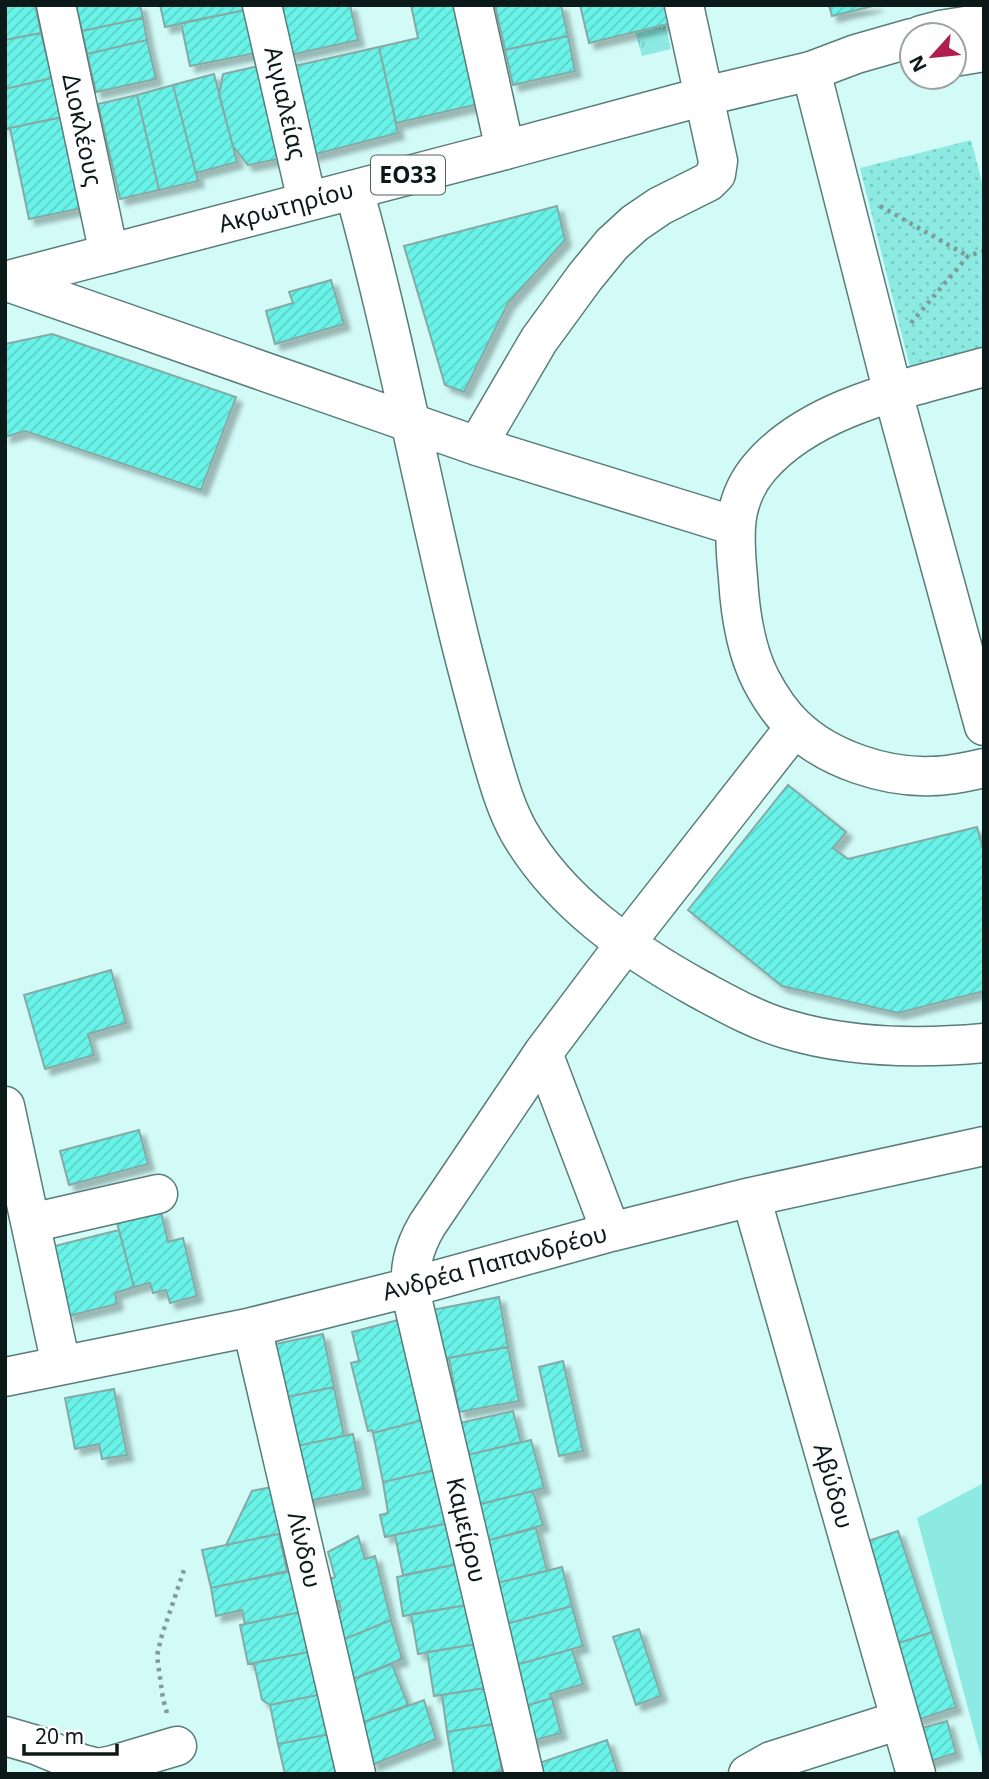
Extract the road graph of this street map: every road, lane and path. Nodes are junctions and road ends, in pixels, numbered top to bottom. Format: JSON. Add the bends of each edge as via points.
{"nodes":[{"id":1,"x":56,"y":5,"type":"edge"},
{"id":2,"x":262,"y":5,"type":"edge"},
{"id":3,"x":473,"y":5,"type":"edge"},
{"id":4,"x":684,"y":5,"type":"edge"},
{"id":5,"x":898,"y":42,"type":"edge"},
{"id":6,"x":898,"y":67,"type":"edge"},
{"id":7,"x":811,"y":71,"type":"junction"},
{"id":8,"x":705,"y":96,"type":"junction"},
{"id":9,"x":505,"y":150,"type":"junction"},
{"id":10,"x":354,"y":190,"type":"junction"},
{"id":11,"x":307,"y":201,"type":"junction"},
{"id":12,"x":878,"y":205,"type":"dead end"},
{"id":13,"x":984,"y":251,"type":"edge"},
{"id":14,"x":109,"y":254,"type":"junction"},
{"id":15,"x":968,"y":256,"type":"junction"},
{"id":16,"x":5,"y":281,"type":"edge"},
{"id":17,"x":910,"y":325,"type":"dead end"},
{"id":18,"x":984,"y":367,"type":"edge"},
{"id":19,"x":892,"y":393,"type":"junction"},
{"id":20,"x":410,"y":422,"type":"junction"},
{"id":21,"x":477,"y":446,"type":"junction"},
{"id":22,"x":735,"y":526,"type":"junction"},
{"id":23,"x":984,"y":726,"type":"edge"},
{"id":24,"x":795,"y":727,"type":"junction"},
{"id":25,"x":984,"y":768,"type":"edge"},
{"id":26,"x":625,"y":944,"type":"junction"},
{"id":27,"x":984,"y":1043,"type":"edge"},
{"id":28,"x":543,"y":1053,"type":"junction"},
{"id":29,"x":5,"y":1105,"type":"edge"},
{"id":30,"x":984,"y":1146,"type":"edge"},
{"id":31,"x":158,"y":1194,"type":"dead end"},
{"id":32,"x":751,"y":1197,"type":"junction"},
{"id":33,"x":20,"y":1202,"type":"edge"},
{"id":34,"x":611,"y":1232,"type":"junction"},
{"id":35,"x":411,"y":1287,"type":"junction"},
{"id":36,"x":252,"y":1327,"type":"junction"},
{"id":37,"x":61,"y":1365,"type":"junction"},
{"id":38,"x":5,"y":1377,"type":"edge"},
{"id":39,"x":185,"y":1567,"type":"dead end"},
{"id":40,"x":900,"y":1720,"type":"junction"},
{"id":41,"x":5,"y":1736,"type":"edge"},
{"id":42,"x":177,"y":1746,"type":"joint"},
{"id":43,"x":80,"y":1769,"type":"edge"},
{"id":44,"x":356,"y":1774,"type":"edge"},
{"id":45,"x":524,"y":1774,"type":"edge"},
{"id":46,"x":748,"y":1774,"type":"edge"},
{"id":47,"x":916,"y":1774,"type":"edge"}],
"edges":[{"from":1,"to":14,"type":"street","name":"Διοκλέους"},
{"from":2,"to":11,"type":"street","name":"Αιγιαλείας"},
{"from":3,"to":9,"type":"street"},
{"from":4,"to":8,"type":"street"},
{"from":5,"to":7,"type":"street","name":"Ακρωτηρίου","number":"ΕΟ33"},
{"from":6,"to":7,"type":"street","name":"Ακρωτηρίου","number":"ΕΟ33","via":[[859,74]]},
{"from":7,"to":8,"type":"street","name":"Ακρωτηρίου","number":"ΕΟ33"},
{"from":7,"to":19,"type":"street"},
{"from":8,"to":9,"type":"street","name":"Ακρωτηρίου","number":"ΕΟ33"},
{"from":8,"to":21,"type":"street","via":[[718,161],[716,174],[647,214],[612,244],[539,340]]},
{"from":9,"to":10,"type":"street","name":"Ακρωτηρίου","number":"ΕΟ33"},
{"from":10,"to":11,"type":"street","name":"Ακρωτηρίου","number":"ΕΟ33"},
{"from":10,"to":20,"type":"street"},
{"from":11,"to":14,"type":"street","name":"Ακρωτηρίου","number":"ΕΟ33"},
{"from":12,"to":15,"type":"path"},
{"from":13,"to":15,"type":"path"},
{"from":14,"to":16,"type":"street","name":"Ακρωτηρίου","number":"ΕΟ33"},
{"from":15,"to":17,"type":"path"},
{"from":16,"to":20,"type":"street"},
{"from":18,"to":19,"type":"street"},
{"from":19,"to":22,"type":"street","via":[[814,425],[771,455],[745,489]]},
{"from":19,"to":23,"type":"street"},
{"from":20,"to":21,"type":"street"},
{"from":20,"to":26,"type":"street","via":[[449,599],[507,807],[525,841],[558,884]]},
{"from":21,"to":22,"type":"street"},
{"from":22,"to":24,"type":"street","via":[[738,590],[748,646],[761,680]]},
{"from":24,"to":25,"type":"street","via":[[835,754],[883,771],[929,777]]},
{"from":24,"to":26,"type":"street","name":"Καμείρου"},
{"from":26,"to":27,"type":"street","via":[[740,1011],[785,1029],[886,1045]]},
{"from":26,"to":28,"type":"street","name":"Καμείρου"},
{"from":28,"to":34,"type":"street"},
{"from":28,"to":35,"type":"street","name":"Καμείρου","via":[[418,1240],[412,1255]]},
{"from":29,"to":33,"type":"street"},
{"from":30,"to":32,"type":"street","name":"Ανδρέα Παπανδρέου"},
{"from":31,"to":33,"type":"street"},
{"from":32,"to":34,"type":"street","name":"Ανδρέα Παπανδρέου"},
{"from":32,"to":40,"type":"street","name":"Αβύδου"},
{"from":33,"to":37,"type":"street"},
{"from":34,"to":35,"type":"street","name":"Ανδρέα Παπανδρέου"},
{"from":35,"to":36,"type":"street","name":"Ανδρέα Παπανδρέου"},
{"from":35,"to":45,"type":"street","name":"Καμείρου"},
{"from":36,"to":37,"type":"street","name":"Ανδρέα Παπανδρέου"},
{"from":36,"to":44,"type":"street","name":"Λίνδου"},
{"from":37,"to":38,"type":"street","name":"Ανδρέα Παπανδρέου"},
{"from":39,"to":42,"type":"path","via":[[157,1656]]},
{"from":40,"to":46,"type":"street","via":[[771,1761]]},
{"from":40,"to":47,"type":"street","name":"Αβύδου"},
{"from":41,"to":43,"type":"street","via":[[36,1745]]},
{"from":42,"to":43,"type":"street","via":[[105,1767]]}]}
